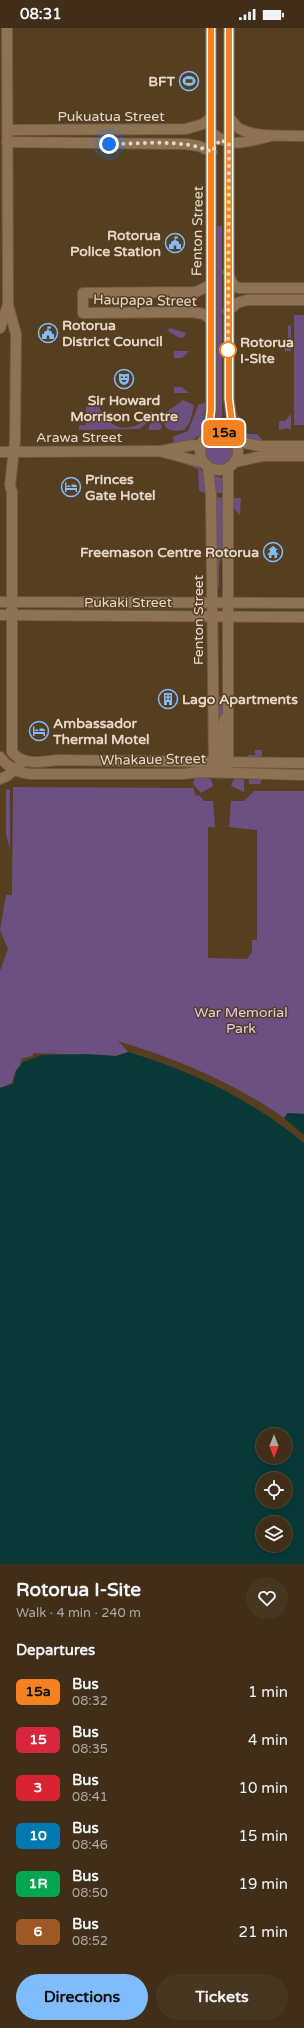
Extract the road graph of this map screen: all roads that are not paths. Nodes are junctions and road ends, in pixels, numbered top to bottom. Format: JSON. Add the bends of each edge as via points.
{"nodes":[{"id":1,"x":7,"y":28,"type":"edge"},
{"id":2,"x":211,"y":28,"type":"edge"},
{"id":3,"x":229,"y":28,"type":"edge"},
{"id":4,"x":229,"y":117,"type":"junction"},
{"id":5,"x":211,"y":118,"type":"junction"},
{"id":6,"x":239,"y":128,"type":"junction"},
{"id":7,"x":8,"y":130,"type":"junction"},
{"id":8,"x":211,"y":132,"type":"junction"},
{"id":9,"x":229,"y":132,"type":"junction"},
{"id":10,"x":273,"y":135,"type":"junction"},
{"id":11,"x":304,"y":136,"type":"edge"},
{"id":12,"x":7,"y":142,"type":"junction"},
{"id":13,"x":224,"y":142,"type":"junction"},
{"id":14,"x":212,"y":152,"type":"junction"},
{"id":15,"x":228,"y":272,"type":"junction"},
{"id":16,"x":210,"y":285,"type":"junction"},
{"id":17,"x":304,"y":288,"type":"edge"},
{"id":18,"x":304,"y":300,"type":"edge"},
{"id":19,"x":8,"y":305,"type":"junction"},
{"id":20,"x":228,"y":310,"type":"junction"},
{"id":21,"x":211,"y":320,"type":"junction"},
{"id":22,"x":0,"y":328,"type":"edge"},
{"id":23,"x":208,"y":435,"type":"junction"},
{"id":24,"x":234,"y":440,"type":"junction"},
{"id":25,"x":200,"y":446,"type":"junction"},
{"id":26,"x":304,"y":446,"type":"edge"},
{"id":27,"x":159,"y":451,"type":"junction"},
{"id":28,"x":0,"y":452,"type":"edge"},
{"id":29,"x":14,"y":452,"type":"junction"},
{"id":30,"x":304,"y":456,"type":"edge"},
{"id":31,"x":206,"y":465,"type":"junction"},
{"id":32,"x":231,"y":465,"type":"junction"},
{"id":33,"x":0,"y":602,"type":"edge"},
{"id":34,"x":12,"y":602,"type":"junction"},
{"id":35,"x":212,"y":602,"type":"junction"},
{"id":36,"x":227,"y":602,"type":"junction"},
{"id":37,"x":304,"y":603,"type":"edge"},
{"id":38,"x":0,"y":615,"type":"edge"},
{"id":39,"x":12,"y":616,"type":"junction"},
{"id":40,"x":212,"y":616,"type":"junction"},
{"id":41,"x":227,"y":616,"type":"junction"},
{"id":42,"x":304,"y":617,"type":"edge"},
{"id":43,"x":15,"y":756,"type":"junction"},
{"id":44,"x":1,"y":762,"type":"edge"},
{"id":45,"x":25,"y":762,"type":"junction"},
{"id":46,"x":221,"y":762,"type":"junction"},
{"id":47,"x":304,"y":763,"type":"edge"},
{"id":48,"x":16,"y":769,"type":"junction"},
{"id":49,"x":222,"y":772,"type":"junction"},
{"id":50,"x":304,"y":775,"type":"edge"},
{"id":51,"x":0,"y":779,"type":"edge"}],
"edges":[{"from":1,"to":7,"type":"street"},
{"from":2,"to":5,"type":"street","name":"Fenton Street"},
{"from":3,"to":4,"type":"street"},
{"from":4,"to":6,"type":"street"},
{"from":4,"to":9,"type":"street"},
{"from":5,"to":7,"type":"street","name":"Pukuatua Street","via":[[194,128],[186,129]]},
{"from":5,"to":8,"type":"street","name":"Fenton Street"},
{"from":6,"to":9,"type":"street"},
{"from":6,"to":10,"type":"street"},
{"from":7,"to":12,"type":"street"},
{"from":8,"to":13,"type":"street"},
{"from":8,"to":14,"type":"street","name":"Fenton Street"},
{"from":9,"to":13,"type":"street"},
{"from":10,"to":11,"type":"street"},
{"from":10,"to":13,"type":"street"},
{"from":12,"to":14,"type":"street","name":"Pukuatua Street","via":[[186,144]]},
{"from":12,"to":19,"type":"street"},
{"from":13,"to":14,"type":"street"},
{"from":13,"to":15,"type":"street"},
{"from":14,"to":16,"type":"street","name":"Fenton Street"},
{"from":15,"to":17,"type":"street","via":[[232,283],[238,288]]},
{"from":15,"to":20,"type":"street"},
{"from":16,"to":21,"type":"street","name":"Fenton Street"},
{"from":16,"to":21,"type":"street","name":"Haupapa Street","via":[[196,292],[83,293],[83,313],[192,312],[204,314]]},
{"from":18,"to":20,"type":"street","via":[[247,300],[237,303]]},
{"from":19,"to":22,"type":"street"},
{"from":19,"to":29,"type":"street","via":[[16,334]]},
{"from":20,"to":24,"type":"street","via":[[229,411]]},
{"from":21,"to":23,"type":"street","name":"Fenton Street","via":[[211,410]]},
{"from":23,"to":24,"type":"street","via":[[224,433]]},
{"from":23,"to":25,"type":"street"},
{"from":24,"to":26,"type":"street","via":[[259,446]]},
{"from":24,"to":32,"type":"street","via":[[238,448]]},
{"from":25,"to":27,"type":"street","name":"Arawa Street","via":[[180,446]]},
{"from":25,"to":31,"type":"street","via":[[199,452]]},
{"from":27,"to":29,"type":"street","name":"Arawa Street"},
{"from":27,"to":31,"type":"street","name":"Arawa Street"},
{"from":28,"to":29,"type":"street","name":"Arawa Street"},
{"from":29,"to":34,"type":"street","via":[[10,478]]},
{"from":30,"to":32,"type":"street","via":[[262,456]]},
{"from":31,"to":32,"type":"street","via":[[221,470]]},
{"from":31,"to":35,"type":"street","name":"Fenton Street","via":[[211,495]]},
{"from":32,"to":36,"type":"street","name":"Fenton Street"},
{"from":33,"to":34,"type":"street","name":"Pukaki Street"},
{"from":34,"to":35,"type":"street","name":"Pukaki Street"},
{"from":34,"to":39,"type":"street"},
{"from":35,"to":36,"type":"street","name":"Pukaki Street"},
{"from":35,"to":40,"type":"street","name":"Fenton Street"},
{"from":36,"to":37,"type":"street","name":"Pukaki Street"},
{"from":36,"to":41,"type":"street","name":"Fenton Street"},
{"from":38,"to":39,"type":"street","name":"Pukaki Street"},
{"from":39,"to":40,"type":"street","name":"Pukaki Street"},
{"from":39,"to":43,"type":"street","via":[[12,752]]},
{"from":40,"to":41,"type":"street","name":"Pukaki Street"},
{"from":40,"to":46,"type":"street","name":"Fenton Street"},
{"from":41,"to":42,"type":"street","name":"Pukaki Street"},
{"from":41,"to":46,"type":"street","name":"Fenton Street","via":[[228,709]]},
{"from":43,"to":44,"type":"street"},
{"from":43,"to":45,"type":"street"},
{"from":44,"to":48,"type":"street","name":"Whakaue Street"},
{"from":45,"to":46,"type":"street","name":"Whakaue Street"},
{"from":45,"to":48,"type":"street"},
{"from":46,"to":47,"type":"street","name":"Whakaue Street"},
{"from":46,"to":49,"type":"street","name":"Fenton Street"},
{"from":46,"to":49,"type":"street","name":"Fenton Street"},
{"from":48,"to":49,"type":"street","name":"Whakaue Street","via":[[30,774]]},
{"from":48,"to":51,"type":"street"},
{"from":49,"to":50,"type":"street","name":"Whakaue Street"}]}
